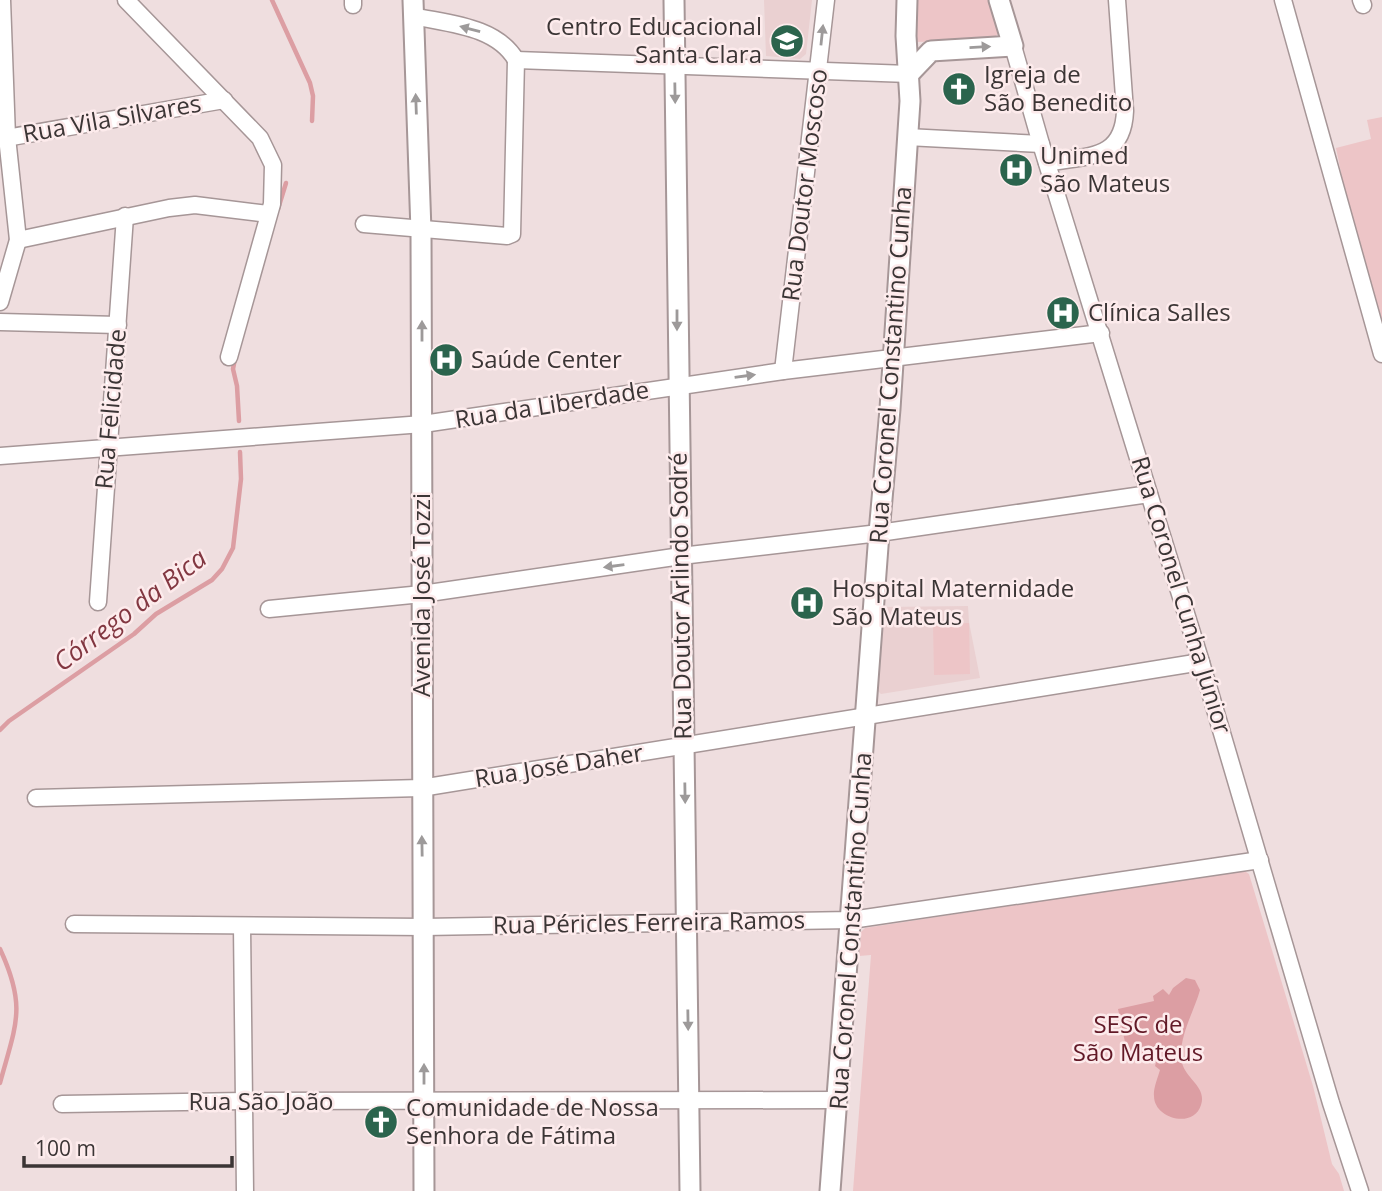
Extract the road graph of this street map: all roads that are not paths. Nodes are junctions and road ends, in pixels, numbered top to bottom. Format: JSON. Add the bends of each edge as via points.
{"nodes":[{"id":1,"x":2,"y":0,"type":"edge"},
{"id":2,"x":126,"y":0,"type":"edge"},
{"id":3,"x":674,"y":0,"type":"edge"},
{"id":4,"x":826,"y":0,"type":"edge"},
{"id":5,"x":907,"y":0,"type":"edge"},
{"id":6,"x":999,"y":0,"type":"edge"},
{"id":7,"x":1117,"y":0,"type":"edge"},
{"id":8,"x":1283,"y":0,"type":"edge"},
{"id":9,"x":413,"y":8,"type":"edge"},
{"id":10,"x":906,"y":36,"type":"junction"},
{"id":11,"x":1013,"y":46,"type":"junction"},
{"id":12,"x":931,"y":51,"type":"junction"},
{"id":13,"x":516,"y":60,"type":"junction"},
{"id":14,"x":675,"y":65,"type":"junction"},
{"id":15,"x":818,"y":72,"type":"junction"},
{"id":16,"x":909,"y":74,"type":"junction"},
{"id":17,"x":224,"y":100,"type":"junction"},
{"id":18,"x":908,"y":137,"type":"junction"},
{"id":19,"x":4,"y":138,"type":"edge"},
{"id":20,"x":1041,"y":144,"type":"junction"},
{"id":21,"x":1047,"y":163,"type":"junction"},
{"id":22,"x":268,"y":214,"type":"junction"},
{"id":23,"x":125,"y":216,"type":"junction"},
{"id":24,"x":364,"y":225,"type":"dead end"},
{"id":25,"x":421,"y":231,"type":"junction"},
{"id":26,"x":18,"y":240,"type":"junction"},
{"id":27,"x":0,"y":302,"type":"edge"},
{"id":28,"x":0,"y":322,"type":"edge"},
{"id":29,"x":118,"y":325,"type":"junction"},
{"id":30,"x":1101,"y":334,"type":"junction"},
{"id":31,"x":1382,"y":354,"type":"edge"},
{"id":32,"x":229,"y":357,"type":"dead end"},
{"id":33,"x":893,"y":358,"type":"junction"},
{"id":34,"x":783,"y":370,"type":"junction"},
{"id":35,"x":677,"y":385,"type":"junction"},
{"id":36,"x":423,"y":424,"type":"junction"},
{"id":37,"x":107,"y":447,"type":"junction"},
{"id":38,"x":0,"y":456,"type":"edge"},
{"id":39,"x":1149,"y":494,"type":"junction"},
{"id":40,"x":879,"y":533,"type":"junction"},
{"id":41,"x":681,"y":556,"type":"junction"},
{"id":42,"x":422,"y":594,"type":"junction"},
{"id":43,"x":98,"y":602,"type":"dead end"},
{"id":44,"x":269,"y":610,"type":"dead end"},
{"id":45,"x":1201,"y":662,"type":"junction"},
{"id":46,"x":867,"y":714,"type":"junction"},
{"id":47,"x":684,"y":747,"type":"junction"},
{"id":48,"x":421,"y":788,"type":"junction"},
{"id":49,"x":36,"y":798,"type":"dead end"},
{"id":50,"x":1260,"y":860,"type":"junction"},
{"id":51,"x":851,"y":920,"type":"junction"},
{"id":52,"x":687,"y":923,"type":"junction"},
{"id":53,"x":74,"y":924,"type":"dead end"},
{"id":54,"x":242,"y":926,"type":"junction"},
{"id":55,"x":425,"y":927,"type":"junction"},
{"id":56,"x":838,"y":1100,"type":"junction"},
{"id":57,"x":244,"y":1101,"type":"junction"},
{"id":58,"x":424,"y":1101,"type":"junction"},
{"id":59,"x":689,"y":1101,"type":"junction"},
{"id":60,"x":62,"y":1104,"type":"dead end"},
{"id":61,"x":244,"y":1191,"type":"edge"},
{"id":62,"x":424,"y":1191,"type":"edge"},
{"id":63,"x":690,"y":1191,"type":"edge"},
{"id":64,"x":830,"y":1191,"type":"edge"},
{"id":65,"x":1360,"y":1191,"type":"edge"}],
"edges":[{"from":1,"to":19,"type":"street"},
{"from":2,"to":17,"type":"street"},
{"from":3,"to":14,"type":"street","name":"Rua Doutor Arlindo Sodré"},
{"from":15,"to":4,"type":"street","name":"Rua Doutor Moscoso","one_way":true},
{"from":5,"to":10,"type":"street","name":"Rua Coronel Constantino Cunha"},
{"from":6,"to":11,"type":"street","name":"Rua Coronel Cunha Júnior"},
{"from":7,"to":21,"type":"street","via":[[1124,128],[1107,150]]},
{"from":8,"to":31,"type":"street"},
{"from":13,"to":9,"type":"street","one_way":true,"via":[[491,35]]},
{"from":25,"to":9,"type":"street","name":"Avenida José Tozzi","one_way":true},
{"from":10,"to":12,"type":"street"},
{"from":10,"to":16,"type":"street","name":"Rua Coronel Constantino Cunha"},
{"from":12,"to":11,"type":"street","one_way":true},
{"from":11,"to":20,"type":"street","name":"Rua Coronel Cunha Júnior"},
{"from":12,"to":16,"type":"street"},
{"from":13,"to":14,"type":"street"},
{"from":13,"to":25,"type":"street","via":[[514,230],[510,236]]},
{"from":14,"to":15,"type":"street"},
{"from":14,"to":35,"type":"street","name":"Rua Doutor Arlindo Sodré","one_way":true},
{"from":15,"to":16,"type":"street"},
{"from":15,"to":34,"type":"street","name":"Rua Doutor Moscoso"},
{"from":16,"to":18,"type":"street","name":"Rua Coronel Constantino Cunha"},
{"from":17,"to":19,"type":"street","name":"Rua Vila Silvares"},
{"from":17,"to":22,"type":"street","via":[[260,138],[273,164]]},
{"from":18,"to":20,"type":"street"},
{"from":18,"to":33,"type":"street","name":"Rua Coronel Constantino Cunha"},
{"from":19,"to":26,"type":"street"},
{"from":20,"to":21,"type":"street","name":"Rua Coronel Cunha Júnior"},
{"from":21,"to":30,"type":"street","name":"Rua Coronel Cunha Júnior"},
{"from":22,"to":23,"type":"street","via":[[195,205]]},
{"from":22,"to":32,"type":"street"},
{"from":23,"to":26,"type":"street"},
{"from":23,"to":29,"type":"street","name":"Rua Felicidade"},
{"from":24,"to":25,"type":"street"},
{"from":36,"to":25,"type":"street","name":"Avenida José Tozzi","one_way":true},
{"from":26,"to":27,"type":"street"},
{"from":28,"to":29,"type":"street"},
{"from":29,"to":37,"type":"street","name":"Rua Felicidade"},
{"from":30,"to":33,"type":"street","name":"Rua da Liberdade"},
{"from":30,"to":39,"type":"street","name":"Rua Coronel Cunha Júnior"},
{"from":33,"to":34,"type":"street","name":"Rua da Liberdade"},
{"from":33,"to":40,"type":"street","name":"Rua Coronel Constantino Cunha"},
{"from":35,"to":34,"type":"street","name":"Rua da Liberdade","one_way":true},
{"from":35,"to":36,"type":"street","name":"Rua da Liberdade"},
{"from":35,"to":41,"type":"street","name":"Rua Doutor Arlindo Sodré"},
{"from":36,"to":37,"type":"street","name":"Rua da Liberdade"},
{"from":36,"to":42,"type":"street","name":"Avenida José Tozzi"},
{"from":37,"to":38,"type":"street","name":"Rua da Liberdade"},
{"from":37,"to":43,"type":"street","name":"Rua Felicidade"},
{"from":39,"to":40,"type":"street"},
{"from":39,"to":45,"type":"street","name":"Rua Coronel Cunha Júnior"},
{"from":40,"to":41,"type":"street"},
{"from":40,"to":46,"type":"street","name":"Rua Coronel Constantino Cunha"},
{"from":41,"to":42,"type":"street","one_way":true},
{"from":41,"to":47,"type":"street","name":"Rua Doutor Arlindo Sodré"},
{"from":42,"to":44,"type":"street"},
{"from":42,"to":48,"type":"street","name":"Avenida José Tozzi"},
{"from":45,"to":46,"type":"street","name":"Rua José Daher"},
{"from":45,"to":50,"type":"street","name":"Rua Coronel Cunha Júnior"},
{"from":46,"to":47,"type":"street","name":"Rua José Daher"},
{"from":46,"to":51,"type":"street","name":"Rua Coronel Constantino Cunha"},
{"from":47,"to":48,"type":"street","name":"Rua José Daher"},
{"from":47,"to":52,"type":"street","name":"Rua Doutor Arlindo Sodré","one_way":true},
{"from":48,"to":49,"type":"street","name":"Rua José Daher"},
{"from":55,"to":48,"type":"street","name":"Avenida José Tozzi","one_way":true},
{"from":50,"to":51,"type":"street","name":"Rua Péricles Ferreira Ramos"},
{"from":50,"to":65,"type":"street","name":"Rua Coronel Cunha Júnior"},
{"from":51,"to":52,"type":"street","name":"Rua Péricles Ferreira Ramos"},
{"from":51,"to":56,"type":"street","name":"Rua Coronel Constantino Cunha"},
{"from":52,"to":55,"type":"street","name":"Rua Péricles Ferreira Ramos"},
{"from":52,"to":59,"type":"street","name":"Rua Doutor Arlindo Sodré","one_way":true},
{"from":53,"to":54,"type":"street","name":"Rua Péricles Ferreira Ramos"},
{"from":54,"to":55,"type":"street","name":"Rua Péricles Ferreira Ramos"},
{"from":54,"to":57,"type":"street"},
{"from":58,"to":55,"type":"street","name":"Avenida José Tozzi","one_way":true},
{"from":56,"to":59,"type":"street","name":"Rua São João"},
{"from":56,"to":64,"type":"street","name":"Rua Coronel Constantino Cunha"},
{"from":57,"to":58,"type":"street","name":"Rua São João"},
{"from":57,"to":60,"type":"street","name":"Rua São João"},
{"from":57,"to":61,"type":"street"},
{"from":58,"to":59,"type":"street","name":"Rua São João"},
{"from":58,"to":62,"type":"street","name":"Avenida José Tozzi"},
{"from":59,"to":63,"type":"street","name":"Rua Doutor Arlindo Sodré"}]}
